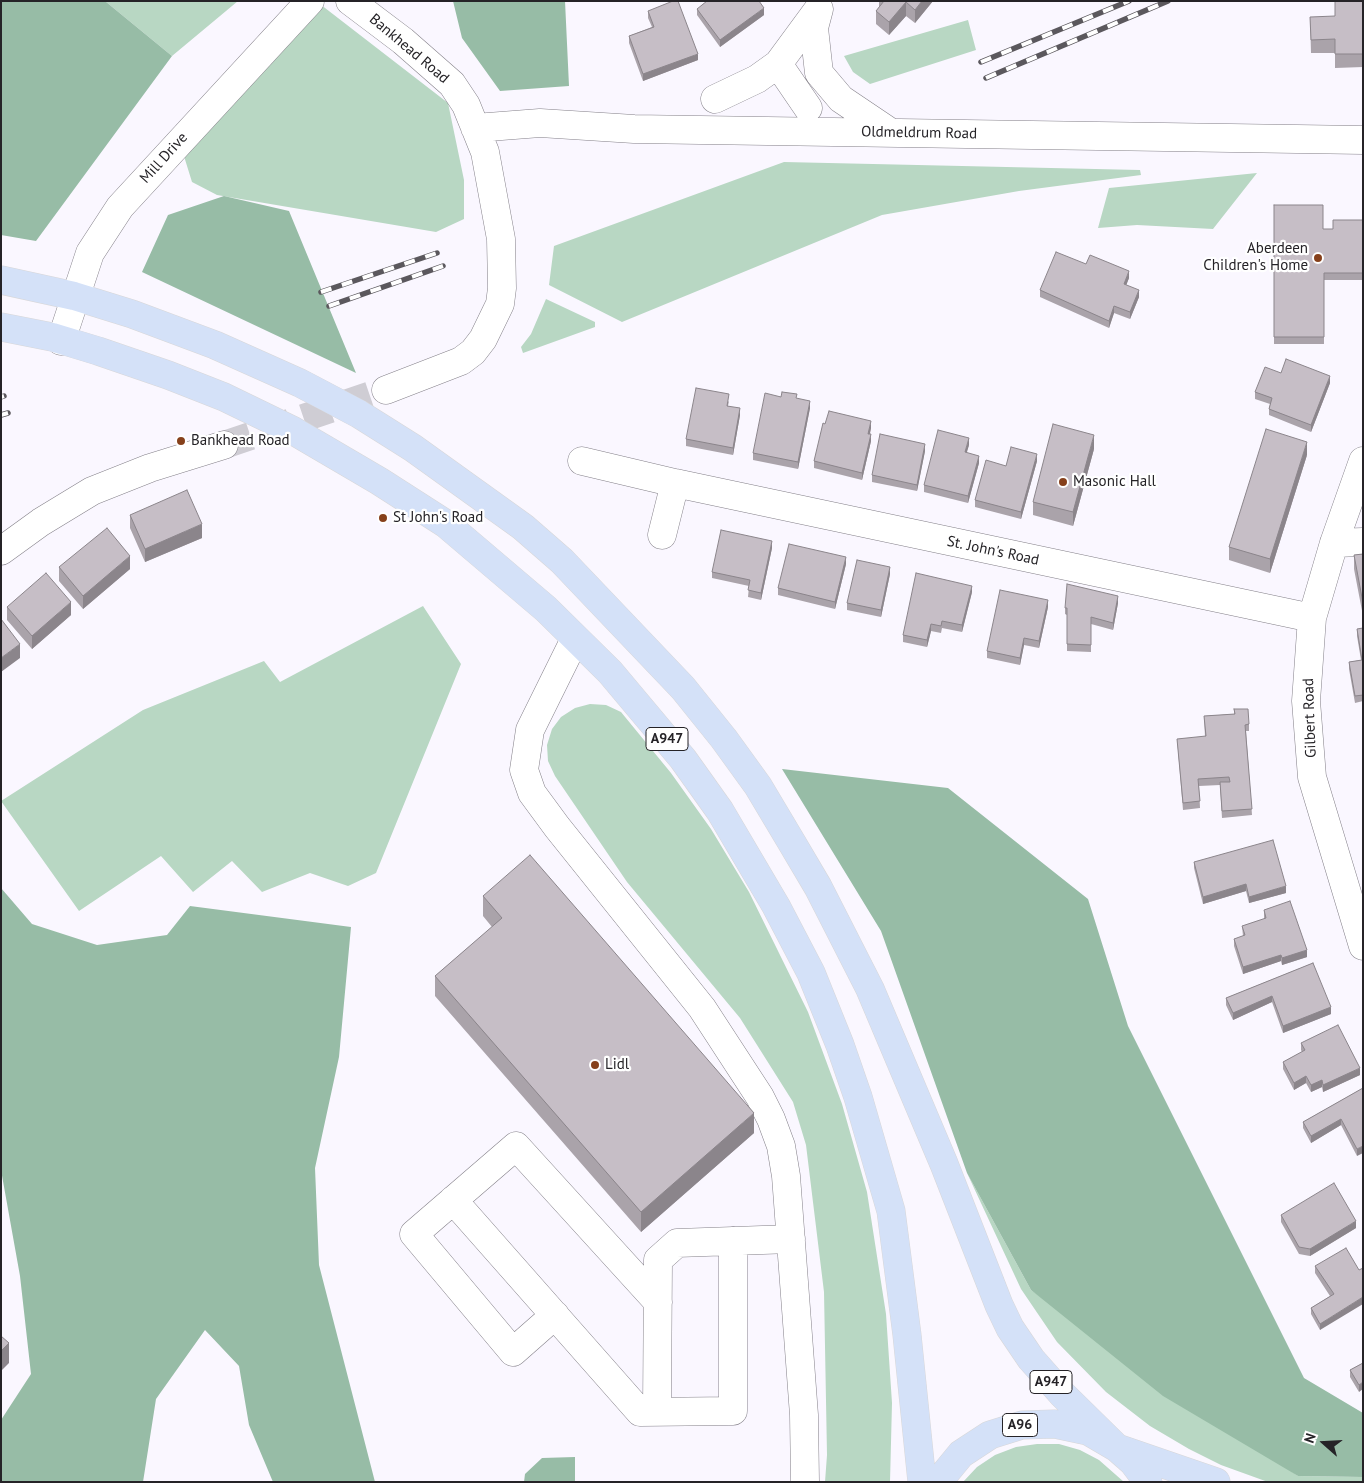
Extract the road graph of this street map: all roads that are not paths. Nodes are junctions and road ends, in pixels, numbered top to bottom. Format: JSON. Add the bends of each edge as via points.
{"nodes":[{"id":1,"x":310,"y":1,"type":"edge"},
{"id":2,"x":350,"y":1,"type":"edge"},
{"id":3,"x":821,"y":5,"type":"edge"},
{"id":4,"x":778,"y":64,"type":"junction"},
{"id":5,"x":715,"y":99,"type":"dead end"},
{"id":6,"x":808,"y":108,"type":"dead end"},
{"id":7,"x":475,"y":128,"type":"junction"},
{"id":8,"x":890,"y":132,"type":"junction"},
{"id":9,"x":1363,"y":140,"type":"edge"},
{"id":10,"x":1,"y":280,"type":"edge"},
{"id":11,"x":74,"y":296,"type":"junction"},
{"id":12,"x":1,"y":327,"type":"edge"},
{"id":13,"x":62,"y":341,"type":"junction"},
{"id":14,"x":386,"y":390,"type":"tunnel mouth"},
{"id":15,"x":224,"y":444,"type":"tunnel mouth"},
{"id":16,"x":582,"y":461,"type":"dead end"},
{"id":17,"x":1363,"y":461,"type":"edge"},
{"id":18,"x":675,"y":483,"type":"junction"},
{"id":19,"x":662,"y":535,"type":"dead end"},
{"id":20,"x":1363,"y":542,"type":"edge"},
{"id":21,"x":1334,"y":543,"type":"junction"},
{"id":22,"x":1,"y":552,"type":"edge"},
{"id":23,"x":1312,"y":618,"type":"junction"},
{"id":24,"x":576,"y":639,"type":"junction"},
{"id":25,"x":1363,"y":946,"type":"edge"},
{"id":26,"x":453,"y":1200,"type":"junction"},
{"id":27,"x":791,"y":1239,"type":"junction"},
{"id":28,"x":733,"y":1241,"type":"junction"},
{"id":29,"x":658,"y":1302,"type":"junction"},
{"id":30,"x":555,"y":1315,"type":"junction"},
{"id":31,"x":657,"y":1412,"type":"junction"},
{"id":32,"x":1118,"y":1448,"type":"junction"},
{"id":33,"x":805,"y":1482,"type":"edge"},
{"id":34,"x":922,"y":1482,"type":"edge"},
{"id":35,"x":938,"y":1482,"type":"edge"},
{"id":36,"x":1148,"y":1482,"type":"edge"},
{"id":37,"x":1216,"y":1482,"type":"edge"}],
"edges":[{"from":1,"to":11,"type":"street","name":"Mill Drive","via":[[120,206],[90,253]]},
{"from":2,"to":7,"type":"street","name":"Bankhead Road","via":[[452,84],[466,105]]},
{"from":3,"to":4,"type":"street"},
{"from":3,"to":8,"type":"street","via":[[814,28],[819,73],[845,102]]},
{"from":4,"to":5,"type":"street","via":[[757,79]]},
{"from":4,"to":6,"type":"street"},
{"from":7,"to":8,"type":"street","name":"Oldmeldrum Road","via":[[540,123],[634,129]]},
{"from":7,"to":14,"type":"street","name":"Bankhead Road","via":[[485,152],[501,240],[500,304],[473,352],[448,367]]},
{"from":8,"to":9,"type":"street","name":"Oldmeldrum Road"},
{"from":10,"to":11,"type":"main road","number":"A947"},
{"from":11,"to":13,"type":"street","name":"Mill Drive"},
{"from":11,"to":32,"type":"main road","number":"A947","via":[[215,345],[300,383],[367,419],[427,457],[523,527],[562,561],[648,648],[758,786],[818,887],[870,990],[1010,1328],[1031,1359],[1062,1394]]},
{"from":12,"to":13,"type":"main road","number":"A947"},
{"from":13,"to":24,"type":"main road","number":"A947","via":[[224,397],[308,439],[446,524],[538,602]]},
{"from":15,"to":22,"type":"street","via":[[92,491],[41,522]]},
{"from":16,"to":18,"type":"street","name":"St. John's Road"},
{"from":17,"to":21,"type":"street","name":"Gilbert Road"},
{"from":18,"to":19,"type":"street"},
{"from":18,"to":23,"type":"street","name":"St. John's Road"},
{"from":20,"to":21,"type":"street"},
{"from":21,"to":23,"type":"street","name":"Gilbert Road"},
{"from":23,"to":25,"type":"street","name":"Gilbert Road","via":[[1306,701],[1312,777]]},
{"from":24,"to":27,"type":"street","via":[[530,730],[524,770],[532,793],[702,1008],[760,1097],[781,1146]]},
{"from":24,"to":34,"type":"main road","number":"A947","via":[[610,672],[710,796],[811,972],[858,1097],[891,1210]]},
{"from":26,"to":29,"type":"street","via":[[516,1146]]},
{"from":26,"to":30,"type":"street"},
{"from":26,"to":30,"type":"street","via":[[414,1234],[513,1352]]},
{"from":27,"to":28,"type":"street"},
{"from":27,"to":33,"type":"street","via":[[804,1415]]},
{"from":28,"to":29,"type":"street","via":[[677,1243],[658,1260]]},
{"from":28,"to":31,"type":"street","via":[[733,1411]]},
{"from":29,"to":31,"type":"street"},
{"from":30,"to":31,"type":"street","via":[[640,1412]]},
{"from":32,"to":35,"type":"main road","number":"A96","via":[[1088,1431],[1055,1424],[1022,1425],[990,1435],[961,1454]]},
{"from":32,"to":36,"type":"main road","number":"A96","via":[[1134,1462]]},
{"from":32,"to":37,"type":"main road","number":"A96"}]}
